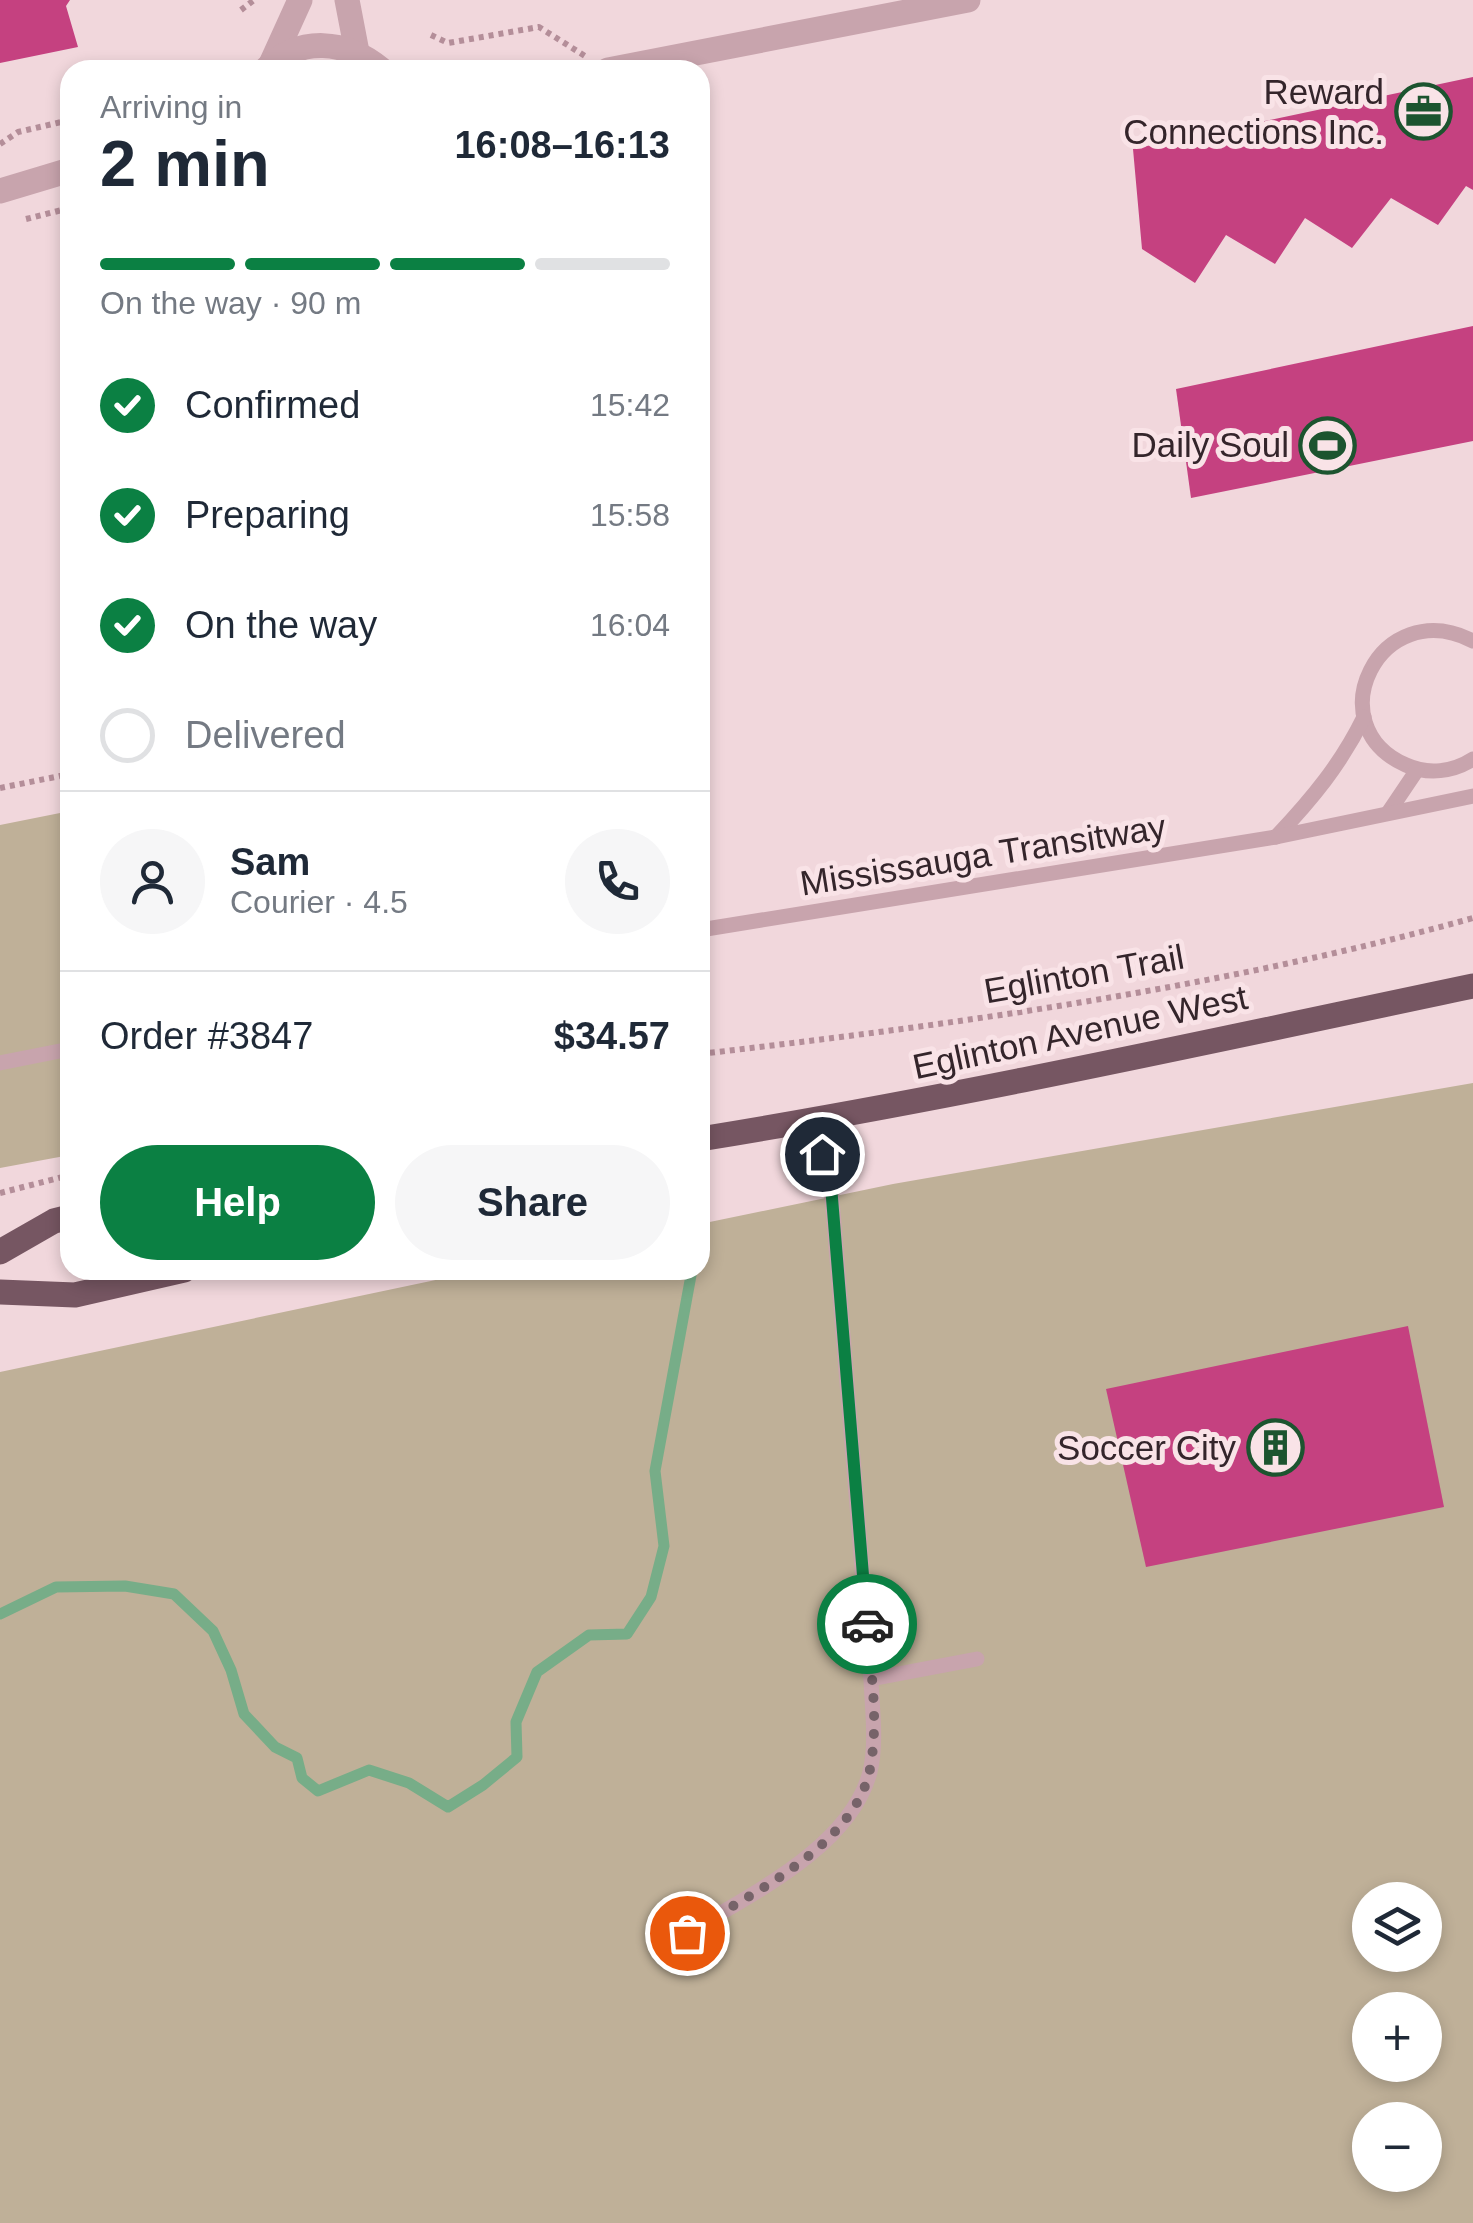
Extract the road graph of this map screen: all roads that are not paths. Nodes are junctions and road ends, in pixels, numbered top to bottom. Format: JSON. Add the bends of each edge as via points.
{"nodes":[{"id":1,"x":300,"y":0,"type":"edge"},
{"id":2,"x":347,"y":0,"type":"edge"},
{"id":3,"x":968,"y":0,"type":"edge"},
{"id":4,"x":357,"y":52,"type":"junction"},
{"id":5,"x":271,"y":60,"type":"edge"},
{"id":6,"x":279,"y":60,"type":"edge"},
{"id":7,"x":368,"y":60,"type":"edge"},
{"id":8,"x":634,"y":60,"type":"edge"},
{"id":9,"x":60,"y":173,"type":"edge"},
{"id":10,"x":0,"y":192,"type":"edge"},
{"id":11,"x":1473,"y":641,"type":"edge"},
{"id":12,"x":1364,"y":718,"type":"junction"},
{"id":13,"x":1472,"y":762,"type":"edge"},
{"id":14,"x":1418,"y":770,"type":"junction"},
{"id":15,"x":1473,"y":796,"type":"edge"},
{"id":16,"x":1388,"y":813,"type":"junction"},
{"id":17,"x":1276,"y":837,"type":"junction"},
{"id":18,"x":710,"y":928,"type":"edge"},
{"id":19,"x":1473,"y":986,"type":"edge"},
{"id":20,"x":60,"y":1051,"type":"edge"},
{"id":21,"x":0,"y":1062,"type":"edge"},
{"id":22,"x":812,"y":1121,"type":"junction"},
{"id":23,"x":710,"y":1137,"type":"edge"},
{"id":24,"x":60,"y":1220,"type":"edge"},
{"id":25,"x":0,"y":1252,"type":"edge"},
{"id":26,"x":141,"y":1280,"type":"edge"},
{"id":27,"x":0,"y":1292,"type":"edge"},
{"id":28,"x":977,"y":1659,"type":"dead end"},
{"id":29,"x":872,"y":1678,"type":"junction"},
{"id":30,"x":687,"y":1933,"type":"dead end"}],
"edges":[{"from":1,"to":5,"type":"street"},
{"from":2,"to":4,"type":"street"},
{"from":3,"to":8,"type":"street"},
{"from":4,"to":6,"type":"street","via":[[310,45]]},
{"from":4,"to":7,"type":"street"},
{"from":9,"to":10,"type":"street"},
{"from":11,"to":12,"type":"lane","via":[[1436,630],[1410,633],[1387,646],[1362,691]]},
{"from":12,"to":14,"type":"lane","via":[[1374,742]]},
{"from":12,"to":17,"type":"lane","via":[[1321,790]]},
{"from":13,"to":14,"type":"lane"},
{"from":14,"to":16,"type":"lane"},
{"from":15,"to":16,"type":"lane","name":"Mississauga Transitway"},
{"from":16,"to":17,"type":"lane","name":"Mississauga Transitway"},
{"from":17,"to":18,"type":"lane","name":"Mississauga Transitway"},
{"from":19,"to":22,"type":"main road","name":"Eglinton Avenue West"},
{"from":20,"to":21,"type":"lane"},
{"from":22,"to":23,"type":"main road","name":"Eglinton Avenue West"},
{"from":22,"to":29,"type":"lane","via":[[831,1186]]},
{"from":24,"to":25,"type":"main road"},
{"from":26,"to":27,"type":"main road","via":[[76,1295]]},
{"from":28,"to":29,"type":"lane"},
{"from":29,"to":30,"type":"lane","via":[[870,1772],[851,1812],[817,1850]]}]}
